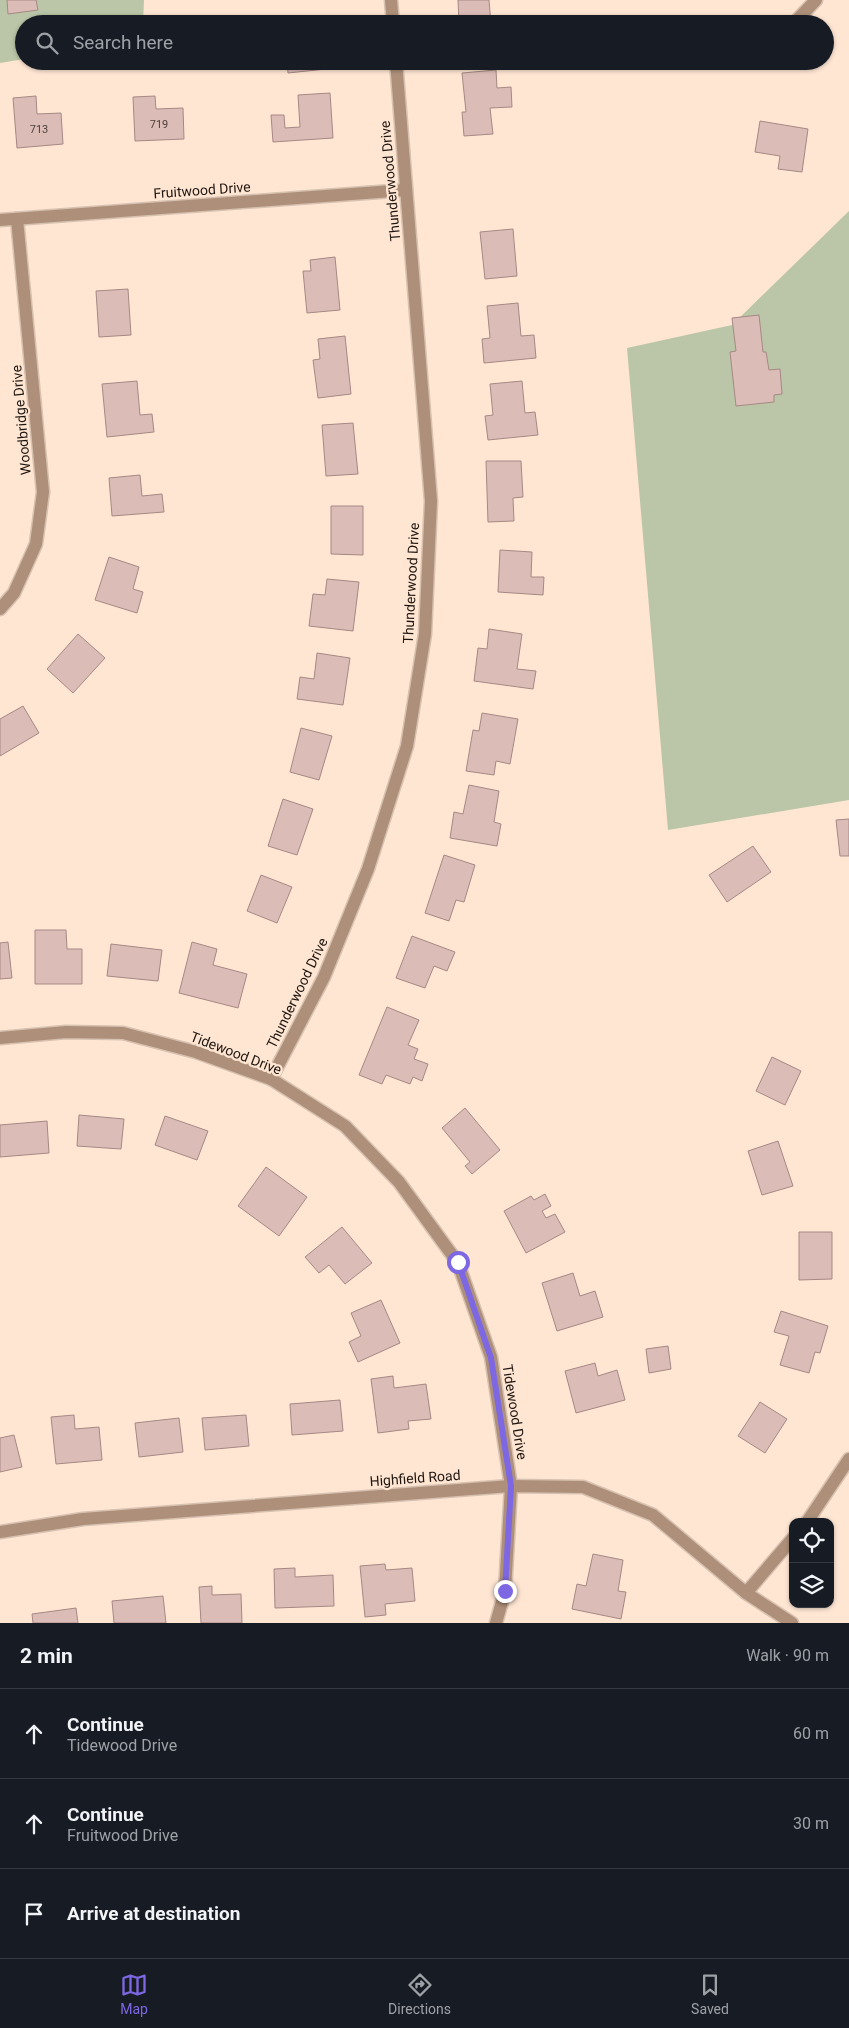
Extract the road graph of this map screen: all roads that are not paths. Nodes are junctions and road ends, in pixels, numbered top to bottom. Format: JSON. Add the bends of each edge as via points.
{"nodes":[{"id":1,"x":390,"y":0,"type":"edge"},
{"id":2,"x":816,"y":0,"type":"edge"},
{"id":3,"x":391,"y":15,"type":"edge"},
{"id":4,"x":801,"y":15,"type":"edge"},
{"id":5,"x":397,"y":70,"type":"edge"},
{"id":6,"x":406,"y":190,"type":"junction"},
{"id":7,"x":17,"y":219,"type":"junction"},
{"id":8,"x":0,"y":220,"type":"edge"},
{"id":9,"x":0,"y":609,"type":"edge"},
{"id":10,"x":0,"y":1038,"type":"edge"},
{"id":11,"x":271,"y":1079,"type":"junction"},
{"id":12,"x":849,"y":1459,"type":"edge"},
{"id":13,"x":511,"y":1486,"type":"junction"},
{"id":14,"x":810,"y":1518,"type":"edge"},
{"id":15,"x":0,"y":1532,"type":"edge"},
{"id":16,"x":789,"y":1543,"type":"edge"},
{"id":17,"x":746,"y":1593,"type":"junction"},
{"id":18,"x":496,"y":1623,"type":"edge"},
{"id":19,"x":792,"y":1623,"type":"edge"}],
"edges":[{"from":1,"to":3,"type":"street"},
{"from":2,"to":4,"type":"street"},
{"from":5,"to":6,"type":"street","name":"Thunderwood Drive"},
{"from":6,"to":7,"type":"street","name":"Fruitwood Drive"},
{"from":6,"to":11,"type":"street","name":"Thunderwood Drive","via":[[431,502],[425,634],[407,746],[368,869],[324,977]]},
{"from":7,"to":8,"type":"street","name":"Fruitwood Drive"},
{"from":7,"to":9,"type":"street","name":"Woodbridge Drive","via":[[43,492],[36,544],[14,593]]},
{"from":10,"to":11,"type":"street","name":"Tidewood Drive","via":[[66,1032],[123,1033],[196,1052]]},
{"from":11,"to":13,"type":"street","name":"Tidewood Drive","via":[[345,1126],[399,1182],[458,1262],[491,1358]]},
{"from":12,"to":14,"type":"street"},
{"from":13,"to":15,"type":"street","name":"Highfield Road","via":[[84,1519]]},
{"from":13,"to":17,"type":"street","name":"Highfield Road","via":[[583,1487],[653,1515]]},
{"from":13,"to":18,"type":"street","via":[[505,1591]]},
{"from":16,"to":17,"type":"street"},
{"from":17,"to":19,"type":"street","name":"Highfield Road"}]}
